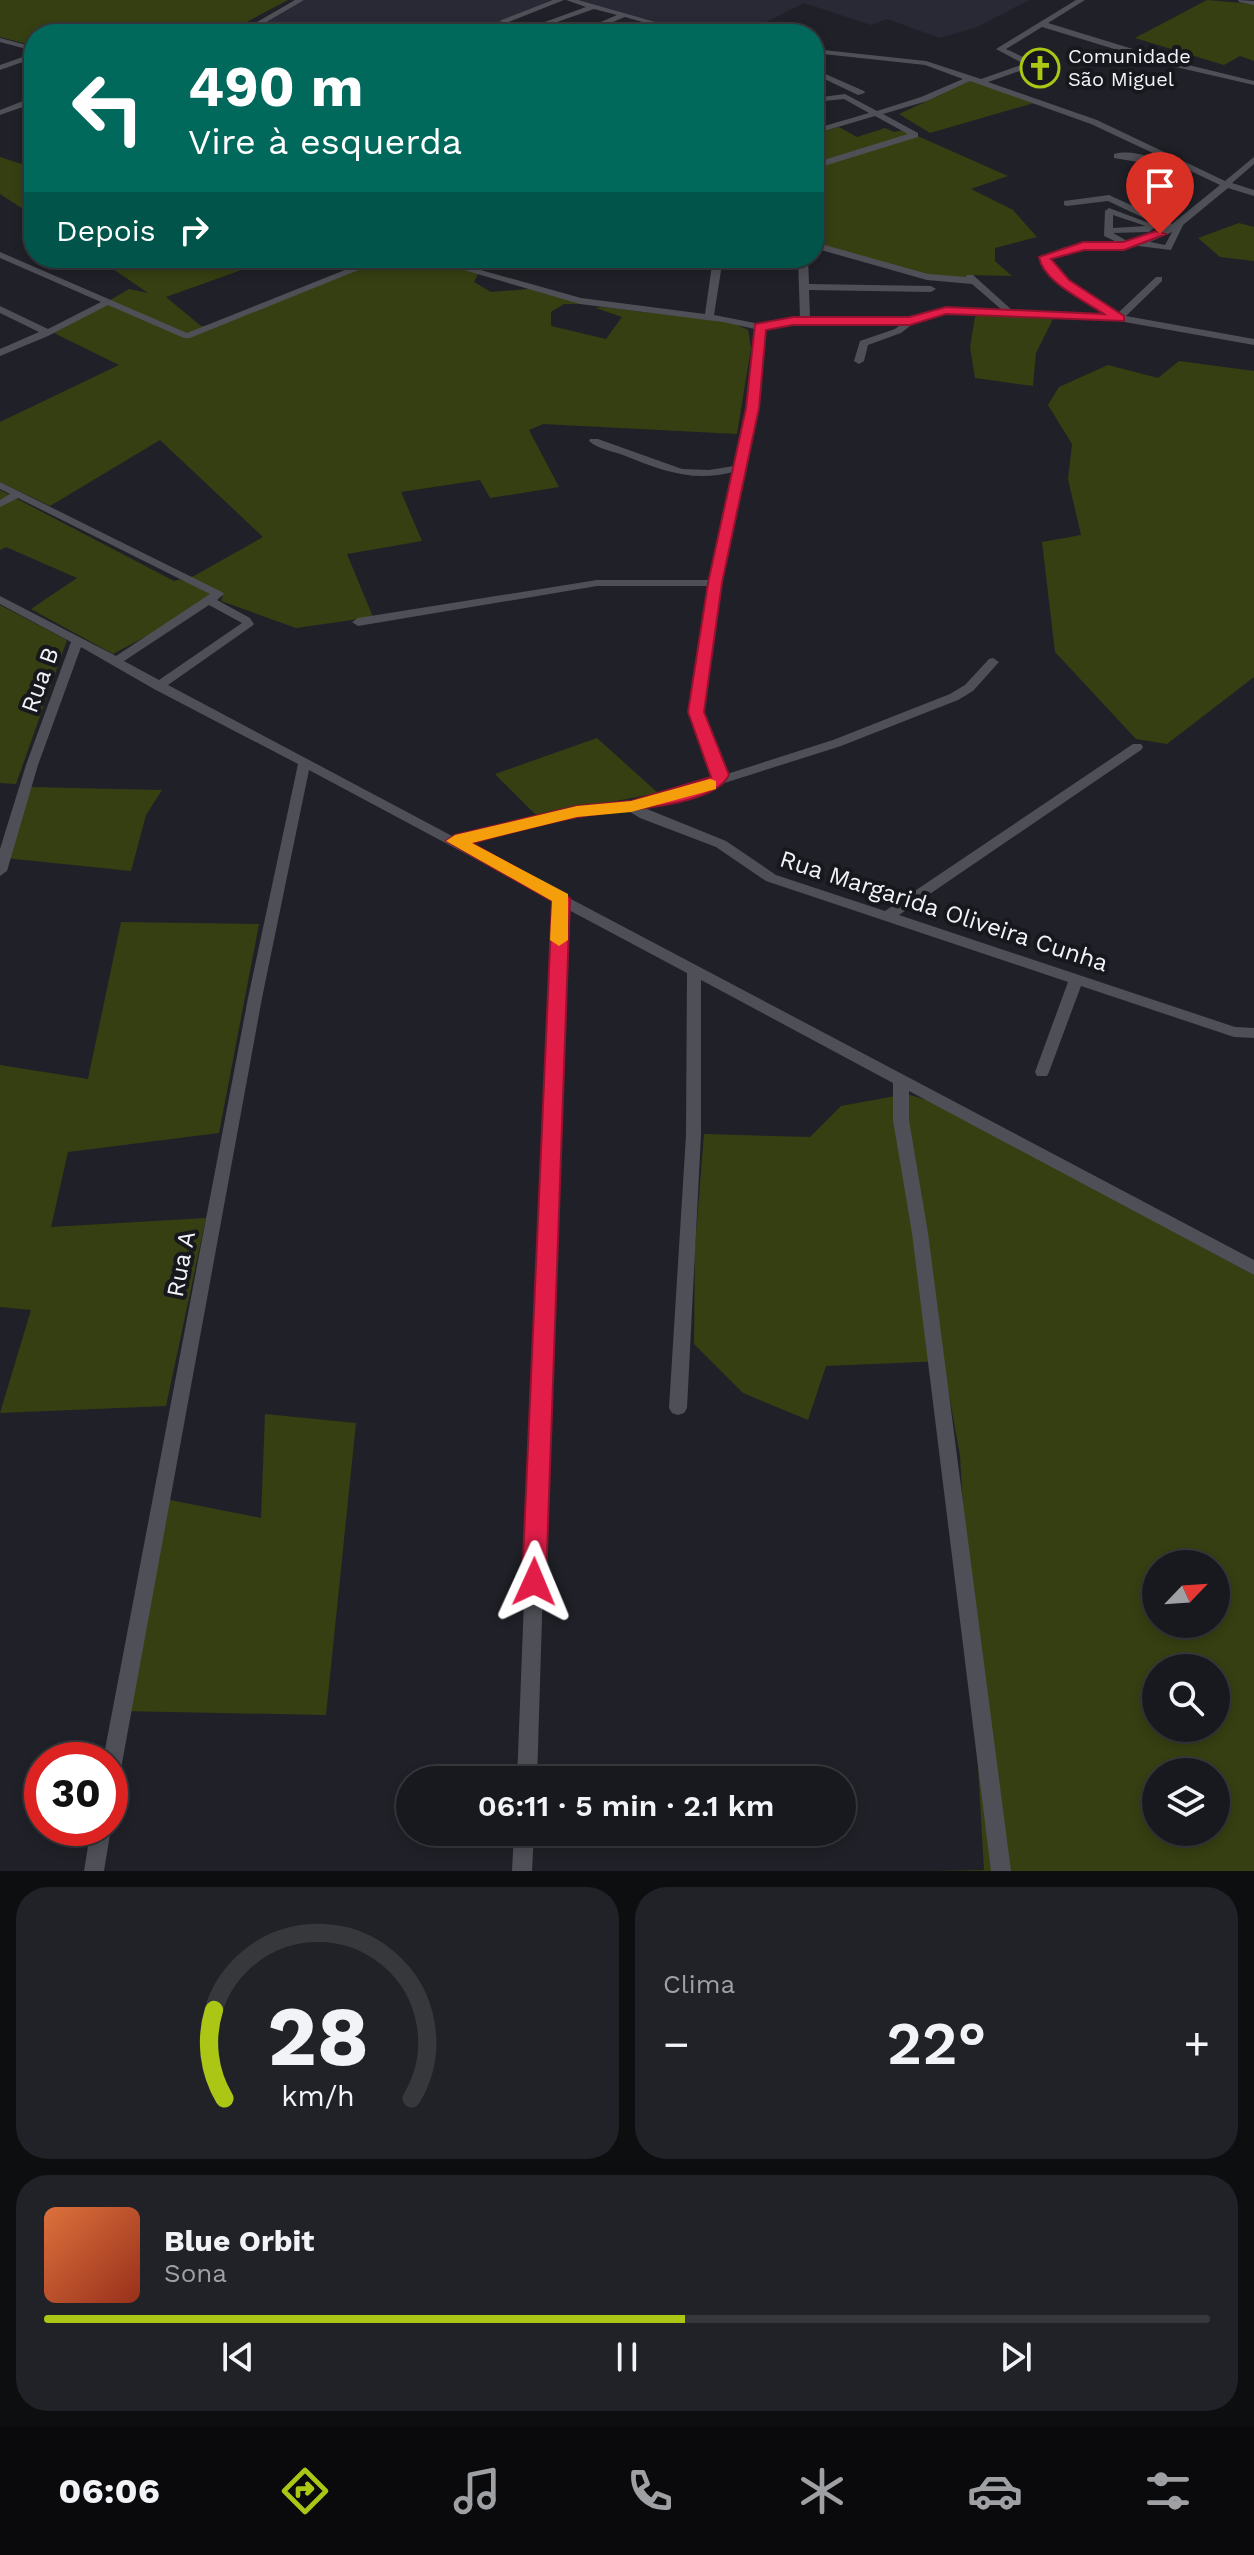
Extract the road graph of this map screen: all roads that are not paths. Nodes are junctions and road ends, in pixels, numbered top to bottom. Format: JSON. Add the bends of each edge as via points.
{"nodes":[{"id":1,"x":300,"y":0,"type":"edge"},
{"id":2,"x":560,"y":0,"type":"edge"},
{"id":3,"x":570,"y":0,"type":"edge"},
{"id":4,"x":1081,"y":0,"type":"edge"},
{"id":5,"x":1242,"y":0,"type":"edge"},
{"id":6,"x":1254,"y":3,"type":"edge"},
{"id":7,"x":593,"y":7,"type":"junction"},
{"id":8,"x":624,"y":15,"type":"junction"},
{"id":9,"x":503,"y":21,"type":"dead end"},
{"id":10,"x":258,"y":24,"type":"edge"},
{"id":11,"x":545,"y":24,"type":"edge"},
{"id":12,"x":602,"y":24,"type":"edge"},
{"id":13,"x":657,"y":24,"type":"edge"},
{"id":14,"x":1042,"y":24,"type":"junction"},
{"id":15,"x":0,"y":40,"type":"edge"},
{"id":16,"x":24,"y":48,"type":"edge"},
{"id":17,"x":824,"y":52,"type":"edge"},
{"id":18,"x":24,"y":57,"type":"edge"},
{"id":19,"x":0,"y":68,"type":"edge"},
{"id":20,"x":824,"y":76,"type":"edge"},
{"id":21,"x":971,"y":78,"type":"junction"},
{"id":22,"x":981,"y":82,"type":"junction"},
{"id":23,"x":1254,"y":83,"type":"edge"},
{"id":24,"x":824,"y":98,"type":"edge"},
{"id":25,"x":24,"y":104,"type":"edge"},
{"id":26,"x":892,"y":109,"type":"junction"},
{"id":27,"x":0,"y":113,"type":"edge"},
{"id":28,"x":880,"y":113,"type":"junction"},
{"id":29,"x":824,"y":129,"type":"edge"},
{"id":30,"x":1144,"y":159,"type":"dead end"},
{"id":31,"x":1254,"y":160,"type":"edge"},
{"id":32,"x":824,"y":163,"type":"edge"},
{"id":33,"x":1197,"y":171,"type":"junction"},
{"id":34,"x":1225,"y":184,"type":"junction"},
{"id":35,"x":1254,"y":193,"type":"edge"},
{"id":36,"x":1067,"y":203,"type":"dead end"},
{"id":37,"x":1176,"y":227,"type":"junction"},
{"id":38,"x":1160,"y":228,"type":"junction"},
{"id":39,"x":1109,"y":231,"type":"junction"},
{"id":40,"x":1131,"y":243,"type":"junction"},
{"id":41,"x":824,"y":248,"type":"edge"},
{"id":42,"x":0,"y":255,"type":"edge"},
{"id":43,"x":24,"y":265,"type":"edge"},
{"id":44,"x":30,"y":268,"type":"edge"},
{"id":45,"x":358,"y":268,"type":"edge"},
{"id":46,"x":463,"y":268,"type":"edge"},
{"id":47,"x":716,"y":268,"type":"edge"},
{"id":48,"x":803,"y":268,"type":"edge"},
{"id":49,"x":927,"y":277,"type":"junction"},
{"id":50,"x":1159,"y":279,"type":"dead end"},
{"id":51,"x":804,"y":287,"type":"junction"},
{"id":52,"x":931,"y":289,"type":"junction"},
{"id":53,"x":108,"y":302,"type":"junction"},
{"id":54,"x":0,"y":309,"type":"edge"},
{"id":55,"x":1009,"y":312,"type":"junction"},
{"id":56,"x":939,"y":313,"type":"junction"},
{"id":57,"x":709,"y":317,"type":"junction"},
{"id":58,"x":1119,"y":318,"type":"junction"},
{"id":59,"x":805,"y":321,"type":"junction"},
{"id":60,"x":910,"y":321,"type":"junction"},
{"id":61,"x":760,"y":327,"type":"junction"},
{"id":62,"x":45,"y":334,"type":"junction"},
{"id":63,"x":1254,"y":342,"type":"edge"},
{"id":64,"x":0,"y":353,"type":"edge"},
{"id":65,"x":859,"y":361,"type":"dead end"},
{"id":66,"x":594,"y":441,"type":"dead end"},
{"id":67,"x":738,"y":468,"type":"junction"},
{"id":68,"x":0,"y":485,"type":"edge"},
{"id":69,"x":18,"y":494,"type":"junction"},
{"id":70,"x":0,"y":504,"type":"edge"},
{"id":71,"x":715,"y":583,"type":"junction"},
{"id":72,"x":0,"y":599,"type":"edge"},
{"id":73,"x":211,"y":601,"type":"junction"},
{"id":74,"x":358,"y":622,"type":"dead end"},
{"id":75,"x":77,"y":641,"type":"junction"},
{"id":76,"x":115,"y":662,"type":"junction"},
{"id":77,"x":993,"y":662,"type":"dead end"},
{"id":78,"x":158,"y":686,"type":"junction"},
{"id":79,"x":1137,"y":747,"type":"dead end"},
{"id":80,"x":304,"y":764,"type":"junction"},
{"id":81,"x":718,"y":781,"type":"junction"},
{"id":82,"x":631,"y":806,"type":"junction"},
{"id":83,"x":455,"y":841,"type":"junction"},
{"id":84,"x":0,"y":871,"type":"edge"},
{"id":85,"x":561,"y":898,"type":"junction"},
{"id":86,"x":888,"y":916,"type":"junction"},
{"id":87,"x":694,"y":971,"type":"junction"},
{"id":88,"x":1076,"y":979,"type":"junction"},
{"id":89,"x":1254,"y":1033,"type":"edge"},
{"id":90,"x":1042,"y":1072,"type":"dead end"},
{"id":91,"x":901,"y":1080,"type":"junction"},
{"id":92,"x":1254,"y":1268,"type":"edge"},
{"id":93,"x":678,"y":1408,"type":"dead end"},
{"id":94,"x":116,"y":1742,"type":"edge"},
{"id":95,"x":527,"y":1766,"type":"edge"},
{"id":96,"x":98,"y":1846,"type":"edge"},
{"id":97,"x":523,"y":1846,"type":"edge"},
{"id":98,"x":94,"y":1871,"type":"edge"},
{"id":99,"x":522,"y":1871,"type":"edge"},
{"id":100,"x":1001,"y":1871,"type":"edge"}],
"edges":[{"from":1,"to":10,"type":"street"},
{"from":2,"to":9,"type":"street"},
{"from":3,"to":7,"type":"street"},
{"from":4,"to":14,"type":"street"},
{"from":5,"to":6,"type":"street"},
{"from":7,"to":8,"type":"street"},
{"from":7,"to":11,"type":"street"},
{"from":8,"to":12,"type":"street"},
{"from":8,"to":13,"type":"street"},
{"from":14,"to":22,"type":"street","via":[[999,51],[1031,64]]},
{"from":14,"to":23,"type":"street"},
{"from":15,"to":16,"type":"street"},
{"from":17,"to":21,"type":"street","via":[[908,59]]},
{"from":18,"to":19,"type":"street"},
{"from":20,"to":26,"type":"street"},
{"from":21,"to":22,"type":"street"},
{"from":21,"to":26,"type":"street"},
{"from":22,"to":33,"type":"street","via":[[1094,122]]},
{"from":24,"to":28,"type":"street","via":[[837,95]]},
{"from":25,"to":27,"type":"street"},
{"from":26,"to":28,"type":"street"},
{"from":28,"to":29,"type":"street"},
{"from":28,"to":32,"type":"street","via":[[915,135]]},
{"from":30,"to":33,"type":"street"},
{"from":31,"to":34,"type":"street"},
{"from":33,"to":34,"type":"street"},
{"from":34,"to":35,"type":"street"},
{"from":34,"to":37,"type":"street"},
{"from":36,"to":37,"type":"street","via":[[1106,197]]},
{"from":37,"to":38,"type":"street"},
{"from":37,"to":40,"type":"street"},
{"from":37,"to":40,"type":"street","via":[[1168,248]]},
{"from":38,"to":39,"type":"street"},
{"from":38,"to":39,"type":"street","via":[[1109,211]]},
{"from":39,"to":40,"type":"street","via":[[1112,239]]},
{"from":40,"to":58,"type":"street","via":[[1083,246],[1044,259],[1065,282]]},
{"from":41,"to":49,"type":"street"},
{"from":42,"to":43,"type":"street"},
{"from":44,"to":53,"type":"street"},
{"from":45,"to":53,"type":"street","via":[[187,336]]},
{"from":46,"to":57,"type":"street","via":[[580,301]]},
{"from":47,"to":57,"type":"street"},
{"from":48,"to":51,"type":"street"},
{"from":49,"to":52,"type":"street"},
{"from":49,"to":55,"type":"street","via":[[970,278]]},
{"from":50,"to":58,"type":"street"},
{"from":51,"to":52,"type":"street"},
{"from":51,"to":59,"type":"street"},
{"from":52,"to":56,"type":"street"},
{"from":53,"to":62,"type":"street"},
{"from":54,"to":62,"type":"street","via":[[46,329]]},
{"from":55,"to":56,"type":"street"},
{"from":55,"to":58,"type":"street"},
{"from":56,"to":60,"type":"street"},
{"from":57,"to":61,"type":"street"},
{"from":58,"to":63,"type":"street"},
{"from":59,"to":60,"type":"street"},
{"from":59,"to":61,"type":"street"},
{"from":60,"to":65,"type":"street","via":[[863,343]]},
{"from":61,"to":67,"type":"street","via":[[752,408]]},
{"from":62,"to":64,"type":"street"},
{"from":66,"to":67,"type":"street","via":[[686,475]]},
{"from":67,"to":71,"type":"street"},
{"from":68,"to":69,"type":"street"},
{"from":69,"to":70,"type":"street"},
{"from":69,"to":73,"type":"street","via":[[217,593]]},
{"from":71,"to":74,"type":"street","via":[[597,583]]},
{"from":71,"to":81,"type":"street","via":[[696,712],[721,775]]},
{"from":72,"to":75,"type":"street"},
{"from":73,"to":76,"type":"street"},
{"from":73,"to":78,"type":"street","via":[[248,624]]},
{"from":75,"to":76,"type":"street"},
{"from":75,"to":84,"type":"street","name":"Rua B"},
{"from":76,"to":78,"type":"street"},
{"from":77,"to":81,"type":"street","via":[[954,697],[837,743]]},
{"from":78,"to":80,"type":"street"},
{"from":79,"to":86,"type":"street"},
{"from":80,"to":83,"type":"street"},
{"from":80,"to":94,"type":"street","name":"Rua A"},
{"from":81,"to":82,"type":"street"},
{"from":82,"to":83,"type":"street","via":[[577,811]]},
{"from":82,"to":86,"type":"street","name":"Rua Margarida Oliveira Cunha","via":[[721,844],[771,878]]},
{"from":83,"to":85,"type":"street"},
{"from":85,"to":87,"type":"street"},
{"from":85,"to":95,"type":"street"},
{"from":86,"to":88,"type":"street","name":"Rua Margarida Oliveira Cunha"},
{"from":87,"to":91,"type":"street"},
{"from":87,"to":93,"type":"street","via":[[694,1182]]},
{"from":88,"to":89,"type":"street","name":"Rua Margarida Oliveira Cunha","via":[[1234,1032]]},
{"from":88,"to":90,"type":"street"},
{"from":91,"to":92,"type":"street"},
{"from":91,"to":100,"type":"street","via":[[903,1132]]},
{"from":96,"to":98,"type":"street"},
{"from":97,"to":99,"type":"street"}]}
